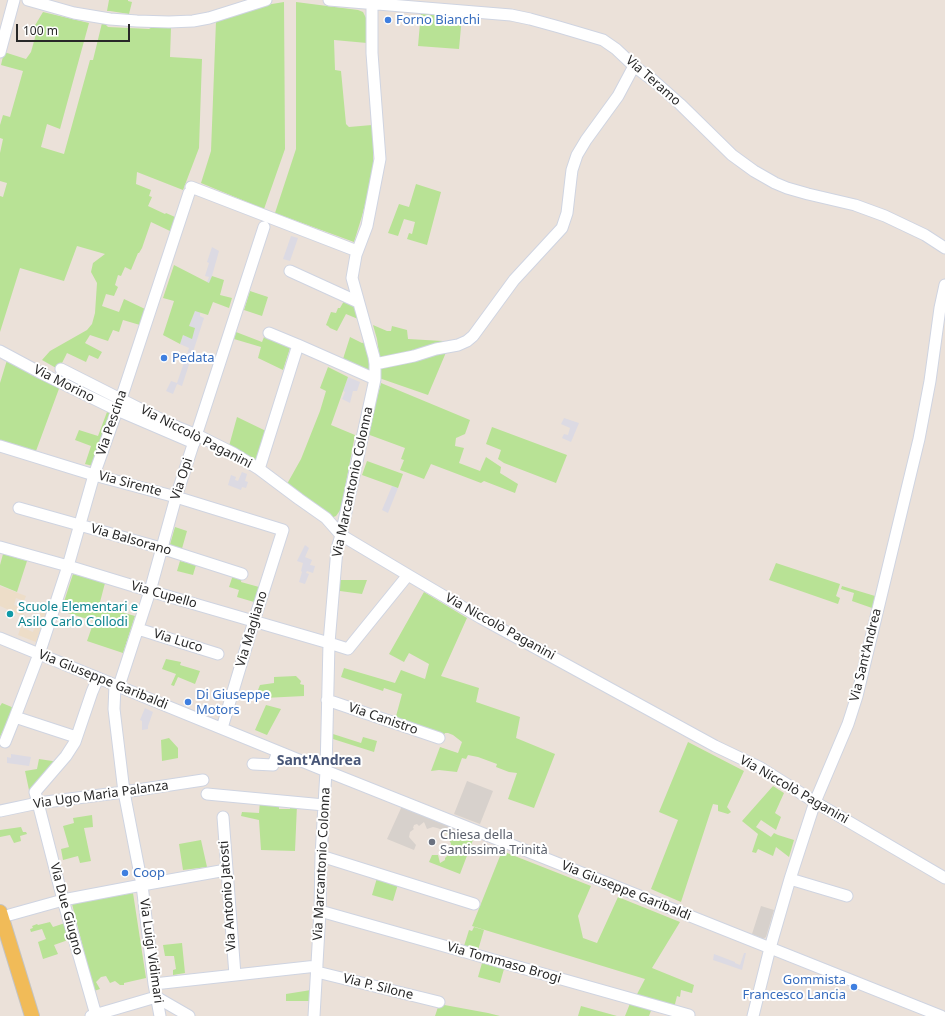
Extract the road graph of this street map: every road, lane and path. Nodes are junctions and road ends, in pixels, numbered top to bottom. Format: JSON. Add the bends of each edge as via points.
{"nodes":[{"id":1,"x":14,"y":0,"type":"edge"},
{"id":2,"x":28,"y":0,"type":"edge"},
{"id":3,"x":329,"y":0,"type":"edge"},
{"id":4,"x":261,"y":1,"type":"edge"},
{"id":5,"x":372,"y":4,"type":"junction"},
{"id":6,"x":0,"y":52,"type":"edge"},
{"id":7,"x":634,"y":66,"type":"junction"},
{"id":8,"x":264,"y":227,"type":"dead end"},
{"id":9,"x":945,"y":248,"type":"edge"},
{"id":10,"x":357,"y":251,"type":"junction"},
{"id":11,"x":290,"y":271,"type":"dead end"},
{"id":12,"x":945,"y":285,"type":"edge"},
{"id":13,"x":358,"y":302,"type":"junction"},
{"id":14,"x":269,"y":333,"type":"dead end"},
{"id":15,"x":298,"y":345,"type":"junction"},
{"id":16,"x":0,"y":351,"type":"edge"},
{"id":17,"x":376,"y":364,"type":"junction"},
{"id":18,"x":61,"y":369,"type":"dead end"},
{"id":19,"x":375,"y":379,"type":"junction"},
{"id":20,"x":121,"y":399,"type":"junction"},
{"id":21,"x":117,"y":410,"type":"junction"},
{"id":22,"x":196,"y":439,"type":"junction"},
{"id":23,"x":0,"y":446,"type":"edge"},
{"id":24,"x":259,"y":469,"type":"junction"},
{"id":25,"x":94,"y":475,"type":"junction"},
{"id":26,"x":176,"y":497,"type":"junction"},
{"id":27,"x":19,"y":508,"type":"dead end"},
{"id":28,"x":80,"y":526,"type":"junction"},
{"id":29,"x":283,"y":530,"type":"joint"},
{"id":30,"x":341,"y":535,"type":"junction"},
{"id":31,"x":0,"y":547,"type":"edge"},
{"id":32,"x":162,"y":548,"type":"junction"},
{"id":33,"x":68,"y":566,"type":"junction"},
{"id":34,"x":242,"y":574,"type":"dead end"},
{"id":35,"x":408,"y":575,"type":"junction"},
{"id":36,"x":150,"y":591,"type":"junction"},
{"id":37,"x":254,"y":621,"type":"junction"},
{"id":38,"x":138,"y":629,"type":"junction"},
{"id":39,"x":0,"y":638,"type":"edge"},
{"id":40,"x":329,"y":643,"type":"junction"},
{"id":41,"x":39,"y":654,"type":"junction"},
{"id":42,"x":218,"y":654,"type":"dead end"},
{"id":43,"x":98,"y":678,"type":"junction"},
{"id":44,"x":117,"y":686,"type":"junction"},
{"id":45,"x":327,"y":700,"type":"junction"},
{"id":46,"x":15,"y":716,"type":"junction"},
{"id":47,"x":222,"y":728,"type":"junction"},
{"id":48,"x":76,"y":737,"type":"junction"},
{"id":49,"x":439,"y":738,"type":"dead end"},
{"id":50,"x":5,"y":742,"type":"dead end"},
{"id":51,"x":278,"y":752,"type":"junction"},
{"id":52,"x":253,"y":764,"type":"dead end"},
{"id":53,"x":326,"y":771,"type":"junction"},
{"id":54,"x":203,"y":780,"type":"dead end"},
{"id":55,"x":124,"y":792,"type":"junction"},
{"id":56,"x":207,"y":794,"type":"dead end"},
{"id":57,"x":815,"y":802,"type":"junction"},
{"id":58,"x":38,"y":803,"type":"junction"},
{"id":59,"x":324,"y":805,"type":"junction"},
{"id":60,"x":0,"y":811,"type":"edge"},
{"id":61,"x":222,"y":817,"type":"dead end"},
{"id":62,"x":321,"y":856,"type":"junction"},
{"id":63,"x":226,"y":870,"type":"junction"},
{"id":64,"x":945,"y":878,"type":"edge"},
{"id":65,"x":790,"y":879,"type":"junction"},
{"id":66,"x":142,"y":885,"type":"junction"},
{"id":67,"x":847,"y":896,"type":"dead end"},
{"id":68,"x":63,"y":900,"type":"junction"},
{"id":69,"x":474,"y":904,"type":"dead end"},
{"id":70,"x":320,"y":911,"type":"junction"},
{"id":71,"x":2,"y":922,"type":"edge"},
{"id":72,"x":770,"y":948,"type":"junction"},
{"id":73,"x":317,"y":969,"type":"junction"},
{"id":74,"x":235,"y":975,"type":"junction"},
{"id":75,"x":154,"y":984,"type":"junction"},
{"id":76,"x":156,"y":997,"type":"junction"},
{"id":77,"x":439,"y":1002,"type":"dead end"},
{"id":78,"x":93,"y":1015,"type":"edge"},
{"id":79,"x":689,"y":1015,"type":"edge"},
{"id":80,"x":32,"y":1016,"type":"edge"},
{"id":81,"x":160,"y":1016,"type":"edge"},
{"id":82,"x":190,"y":1016,"type":"edge"},
{"id":83,"x":314,"y":1016,"type":"edge"},
{"id":84,"x":753,"y":1016,"type":"edge"},
{"id":85,"x":941,"y":1016,"type":"edge"}],
"edges":[{"from":1,"to":6,"type":"street"},
{"from":2,"to":4,"type":"street","via":[[103,18],[169,22],[209,18]]},
{"from":3,"to":5,"type":"street","name":"Via Teramo"},
{"from":5,"to":7,"type":"street","name":"Via Teramo","via":[[530,19],[603,40]]},
{"from":5,"to":10,"type":"street","name":"Via Marcantonio Colonna","via":[[372,53],[380,159],[367,226]]},
{"from":7,"to":9,"type":"street","name":"Via Teramo","via":[[671,96],[732,155],[759,174],[802,192],[849,203],[885,216],[925,235]]},
{"from":7,"to":17,"type":"street","via":[[618,96],[577,155],[571,174],[567,213],[562,228],[514,280],[473,336],[458,345]]},
{"from":8,"to":22,"type":"street","name":"Via Opi"},
{"from":10,"to":13,"type":"street","name":"Via Marcantonio Colonna","via":[[352,278]]},
{"from":10,"to":20,"type":"street","name":"Via Pescina","via":[[190,190]]},
{"from":11,"to":13,"type":"street"},
{"from":12,"to":57,"type":"street","name":"Via Sant'Andrea","via":[[919,439],[859,688],[850,718]]},
{"from":13,"to":17,"type":"street","name":"Via Marcantonio Colonna"},
{"from":14,"to":15,"type":"street"},
{"from":15,"to":19,"type":"street"},
{"from":15,"to":24,"type":"street"},
{"from":16,"to":21,"type":"street","name":"Via Morino"},
{"from":17,"to":19,"type":"street","name":"Via Marcantonio Colonna"},
{"from":18,"to":20,"type":"street","name":"Via Niccolò Paganini"},
{"from":19,"to":30,"type":"street","name":"Via Marcantonio Colonna"},
{"from":20,"to":21,"type":"street","name":"Via Pescina"},
{"from":20,"to":22,"type":"street","name":"Via Niccolò Paganini"},
{"from":21,"to":22,"type":"street","name":"Via Morino"},
{"from":21,"to":25,"type":"street","name":"Via Pescina"},
{"from":22,"to":24,"type":"street","name":"Via Niccolò Paganini","via":[[233,453]]},
{"from":22,"to":26,"type":"street","name":"Via Opi"},
{"from":23,"to":25,"type":"street","name":"Via Sirente"},
{"from":24,"to":30,"type":"street","name":"Via Niccolò Paganini","via":[[326,518]]},
{"from":25,"to":26,"type":"street","name":"Via Sirente"},
{"from":25,"to":28,"type":"street","name":"Via Pescina"},
{"from":26,"to":29,"type":"street","name":"Via Sirente"},
{"from":26,"to":32,"type":"street","name":"Via Opi"},
{"from":27,"to":28,"type":"street","name":"Via Balsorano"},
{"from":28,"to":32,"type":"street","name":"Via Balsorano"},
{"from":28,"to":33,"type":"street","name":"Via Pescina"},
{"from":29,"to":37,"type":"street","name":"Via Magliano"},
{"from":30,"to":35,"type":"street","name":"Via Niccolò Paganini"},
{"from":30,"to":40,"type":"street","name":"Via Marcantonio Colonna","via":[[337,549]]},
{"from":31,"to":33,"type":"street","name":"Via Cupello"},
{"from":32,"to":34,"type":"street","name":"Via Balsorano"},
{"from":32,"to":36,"type":"street","name":"Via Opi"},
{"from":33,"to":36,"type":"street","name":"Via Cupello"},
{"from":33,"to":41,"type":"street","name":"Via Pescina"},
{"from":35,"to":40,"type":"street","name":"Via Cupello","via":[[348,649]]},
{"from":35,"to":57,"type":"street","name":"Via Niccolò Paganini","via":[[481,618],[715,746],[759,767]]},
{"from":36,"to":37,"type":"street","name":"Via Cupello"},
{"from":36,"to":38,"type":"street","name":"Via Opi"},
{"from":37,"to":40,"type":"street","name":"Via Cupello"},
{"from":37,"to":47,"type":"street","name":"Via Magliano"},
{"from":38,"to":42,"type":"street","name":"Via Luco"},
{"from":38,"to":44,"type":"street","name":"Via Opi"},
{"from":39,"to":41,"type":"street","name":"Via Giuseppe Garibaldi"},
{"from":40,"to":45,"type":"street","name":"Via Marcantonio Colonna"},
{"from":41,"to":43,"type":"street","name":"Via Giuseppe Garibaldi"},
{"from":41,"to":46,"type":"street","name":"Via Pescina"},
{"from":43,"to":44,"type":"street","name":"Via Giuseppe Garibaldi"},
{"from":43,"to":48,"type":"street"},
{"from":44,"to":47,"type":"street","name":"Via Giuseppe Garibaldi"},
{"from":44,"to":55,"type":"street","name":"Via Luigi Vidimari","via":[[114,709]]},
{"from":45,"to":49,"type":"street","name":"Via Canistro"},
{"from":45,"to":53,"type":"street","name":"Via Marcantonio Colonna"},
{"from":46,"to":48,"type":"street"},
{"from":46,"to":50,"type":"street","name":"Via Pescina"},
{"from":47,"to":51,"type":"street","name":"Via Giuseppe Garibaldi"},
{"from":48,"to":58,"type":"street","via":[[66,756],[35,792]]},
{"from":51,"to":52,"type":"street","via":[[273,765]]},
{"from":51,"to":53,"type":"street","name":"Via Giuseppe Garibaldi"},
{"from":53,"to":59,"type":"street","name":"Via Marcantonio Colonna"},
{"from":53,"to":72,"type":"street","name":"Via Giuseppe Garibaldi"},
{"from":54,"to":55,"type":"street","name":"Via Ugo Maria Palanza"},
{"from":55,"to":58,"type":"street","name":"Via Ugo Maria Palanza"},
{"from":55,"to":66,"type":"street","name":"Via Luigi Vidimari"},
{"from":56,"to":59,"type":"street"},
{"from":57,"to":64,"type":"street","name":"Via Niccolò Paganini"},
{"from":57,"to":65,"type":"street","name":"Via Sant'Andrea"},
{"from":58,"to":60,"type":"street","name":"Via Ugo Maria Palanza"},
{"from":58,"to":68,"type":"street","name":"Via Due Giugno"},
{"from":59,"to":62,"type":"street","name":"Via Marcantonio Colonna"},
{"from":61,"to":63,"type":"street","name":"Via Antonio Jatosti"},
{"from":62,"to":69,"type":"street"},
{"from":62,"to":70,"type":"street","name":"Via Marcantonio Colonna"},
{"from":63,"to":66,"type":"street"},
{"from":63,"to":74,"type":"street","name":"Via Antonio Jatosti"},
{"from":65,"to":67,"type":"street"},
{"from":65,"to":72,"type":"street","name":"Via Sant'Andrea"},
{"from":66,"to":68,"type":"street"},
{"from":66,"to":75,"type":"street","name":"Via Luigi Vidimari"},
{"from":68,"to":71,"type":"street"},
{"from":68,"to":78,"type":"street","name":"Via Due Giugno"},
{"from":70,"to":73,"type":"street","name":"Via Marcantonio Colonna"},
{"from":70,"to":79,"type":"street","name":"Via Tommaso Brogi"},
{"from":71,"to":80,"type":"main road"},
{"from":72,"to":84,"type":"street","name":"Via Sant'Andrea"},
{"from":72,"to":85,"type":"street","name":"Via Giuseppe Garibaldi"},
{"from":73,"to":74,"type":"street"},
{"from":73,"to":77,"type":"street","name":"Via P. Silone"},
{"from":73,"to":83,"type":"street","name":"Via Marcantonio Colonna"},
{"from":74,"to":75,"type":"street"},
{"from":75,"to":76,"type":"street","name":"Via Luigi Vidimari"},
{"from":76,"to":78,"type":"street"},
{"from":76,"to":81,"type":"street","name":"Via Luigi Vidimari"},
{"from":76,"to":82,"type":"street"}]}
